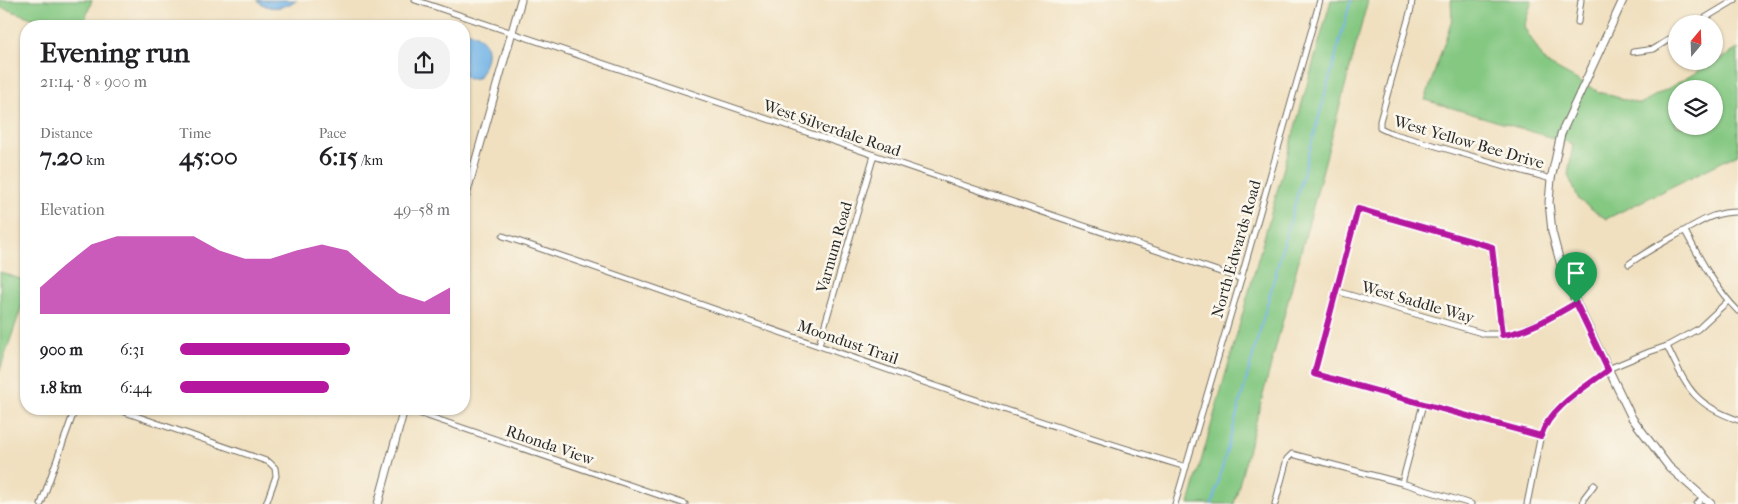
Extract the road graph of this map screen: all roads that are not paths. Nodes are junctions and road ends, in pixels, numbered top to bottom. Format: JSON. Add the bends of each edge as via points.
{"nodes":[{"id":1,"x":414,"y":0,"type":"edge"},
{"id":2,"x":521,"y":0,"type":"edge"},
{"id":3,"x":1320,"y":0,"type":"edge"},
{"id":4,"x":1412,"y":0,"type":"edge"},
{"id":5,"x":1580,"y":0,"type":"edge"},
{"id":6,"x":1624,"y":0,"type":"edge"},
{"id":7,"x":1734,"y":0,"type":"edge"},
{"id":8,"x":1728,"y":2,"type":"edge"},
{"id":9,"x":1709,"y":15,"type":"edge"},
{"id":10,"x":1578,"y":22,"type":"dead end"},
{"id":11,"x":511,"y":33,"type":"junction"},
{"id":12,"x":1668,"y":40,"type":"edge"},
{"id":13,"x":1634,"y":52,"type":"dead end"},
{"id":14,"x":874,"y":155,"type":"junction"},
{"id":15,"x":1551,"y":179,"type":"junction"},
{"id":16,"x":470,"y":180,"type":"edge"},
{"id":17,"x":1738,"y":212,"type":"edge"},
{"id":18,"x":1685,"y":231,"type":"junction"},
{"id":19,"x":503,"y":236,"type":"dead end"},
{"id":20,"x":1629,"y":264,"type":"dead end"},
{"id":21,"x":1242,"y":279,"type":"junction"},
{"id":22,"x":1336,"y":291,"type":"junction"},
{"id":23,"x":1728,"y":301,"type":"junction"},
{"id":24,"x":1576,"y":303,"type":"junction"},
{"id":25,"x":1738,"y":310,"type":"edge"},
{"id":26,"x":1502,"y":335,"type":"junction"},
{"id":27,"x":818,"y":345,"type":"junction"},
{"id":28,"x":1667,"y":346,"type":"junction"},
{"id":29,"x":1608,"y":370,"type":"junction"},
{"id":30,"x":1424,"y":404,"type":"junction"},
{"id":31,"x":73,"y":415,"type":"edge"},
{"id":32,"x":133,"y":415,"type":"edge"},
{"id":33,"x":403,"y":415,"type":"edge"},
{"id":34,"x":423,"y":415,"type":"edge"},
{"id":35,"x":1738,"y":420,"type":"edge"},
{"id":36,"x":1541,"y":436,"type":"junction"},
{"id":37,"x":1186,"y":468,"type":"junction"},
{"id":38,"x":1402,"y":483,"type":"junction"},
{"id":39,"x":1594,"y":485,"type":"dead end"},
{"id":40,"x":1700,"y":501,"type":"edge"},
{"id":41,"x":41,"y":504,"type":"edge"},
{"id":42,"x":266,"y":504,"type":"edge"},
{"id":43,"x":378,"y":504,"type":"edge"},
{"id":44,"x":685,"y":504,"type":"edge"},
{"id":45,"x":1176,"y":504,"type":"edge"},
{"id":46,"x":1275,"y":504,"type":"edge"},
{"id":47,"x":1471,"y":504,"type":"edge"},
{"id":48,"x":1527,"y":504,"type":"edge"},
{"id":49,"x":1583,"y":504,"type":"edge"},
{"id":50,"x":1711,"y":504,"type":"edge"}],
"edges":[{"from":1,"to":11,"type":"street","name":"West Silverdale Road"},
{"from":2,"to":11,"type":"street"},
{"from":3,"to":21,"type":"street","name":"North Edwards Road"},
{"from":4,"to":15,"type":"street","name":"West Yellow Bee Drive","via":[[1380,128]]},
{"from":5,"to":10,"type":"street"},
{"from":6,"to":15,"type":"street","via":[[1566,121]]},
{"from":7,"to":8,"type":"street"},
{"from":8,"to":9,"type":"street"},
{"from":11,"to":14,"type":"street","name":"West Silverdale Road"},
{"from":11,"to":16,"type":"street"},
{"from":12,"to":13,"type":"street","via":[[1654,49]]},
{"from":14,"to":21,"type":"street","name":"West Silverdale Road"},
{"from":14,"to":27,"type":"street","name":"Varnum Road"},
{"from":15,"to":24,"type":"street","via":[[1552,232],[1564,277]]},
{"from":17,"to":18,"type":"street","via":[[1701,220]]},
{"from":18,"to":20,"type":"street"},
{"from":18,"to":23,"type":"street","via":[[1706,270]]},
{"from":19,"to":27,"type":"street","name":"Moondust Trail"},
{"from":21,"to":37,"type":"street","name":"North Edwards Road"},
{"from":22,"to":26,"type":"street","name":"West Saddle Way","via":[[1485,334]]},
{"from":22,"to":26,"type":"street","via":[[1358,209],[1492,247]]},
{"from":22,"to":30,"type":"street","via":[[1314,374]]},
{"from":23,"to":25,"type":"street"},
{"from":23,"to":28,"type":"street","via":[[1698,329]]},
{"from":24,"to":26,"type":"street","name":"West Saddle Way","via":[[1534,325]]},
{"from":24,"to":29,"type":"street"},
{"from":27,"to":37,"type":"street","name":"Moondust Trail","via":[[1085,438]]},
{"from":28,"to":29,"type":"street"},
{"from":28,"to":35,"type":"street","via":[[1693,394],[1719,413]]},
{"from":29,"to":36,"type":"street","via":[[1555,411]]},
{"from":29,"to":40,"type":"street","via":[[1644,436]]},
{"from":30,"to":36,"type":"street"},
{"from":30,"to":38,"type":"street"},
{"from":31,"to":41,"type":"street"},
{"from":32,"to":42,"type":"street","via":[[269,462],[275,468],[276,476]]},
{"from":33,"to":43,"type":"street"},
{"from":34,"to":44,"type":"street","name":"Rhonda View"},
{"from":36,"to":48,"type":"street"},
{"from":37,"to":45,"type":"street","name":"North Edwards Road"},
{"from":38,"to":46,"type":"street","via":[[1292,454],[1287,459]]},
{"from":38,"to":47,"type":"street"},
{"from":39,"to":49,"type":"street"},
{"from":40,"to":50,"type":"street"}]}
